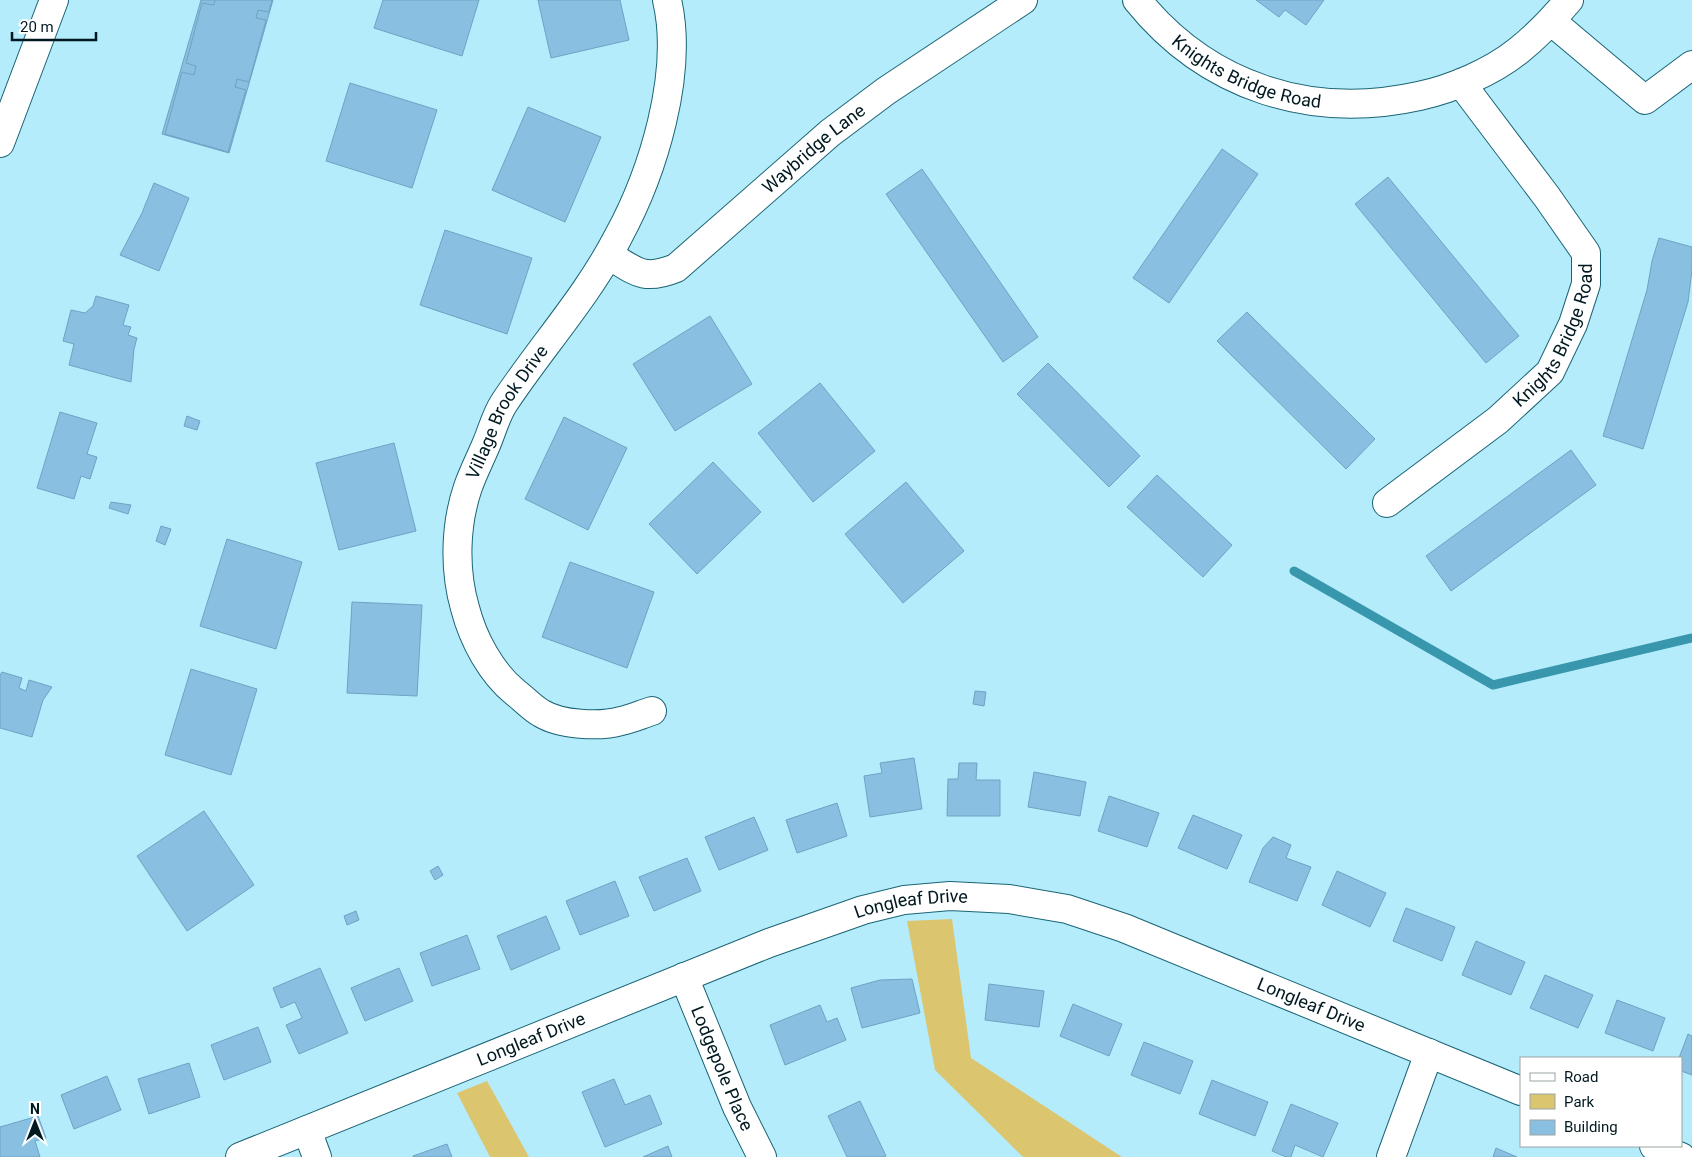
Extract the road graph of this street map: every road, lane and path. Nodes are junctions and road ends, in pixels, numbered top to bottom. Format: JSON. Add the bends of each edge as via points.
{"nodes":[{"id":1,"x":54,"y":0,"type":"edge"},
{"id":2,"x":667,"y":0,"type":"edge"},
{"id":3,"x":1023,"y":0,"type":"edge"},
{"id":4,"x":1137,"y":0,"type":"edge"},
{"id":5,"x":1569,"y":0,"type":"edge"},
{"id":6,"x":1551,"y":21,"type":"junction"},
{"id":7,"x":1692,"y":65,"type":"edge"},
{"id":8,"x":1462,"y":83,"type":"junction"},
{"id":9,"x":0,"y":142,"type":"edge"},
{"id":10,"x":608,"y":255,"type":"junction"},
{"id":11,"x":1387,"y":503,"type":"dead end"},
{"id":12,"x":652,"y":711,"type":"dead end"},
{"id":13,"x":684,"y":978,"type":"junction"},
{"id":14,"x":1429,"y":1053,"type":"junction"},
{"id":15,"x":1520,"y":1091,"type":"edge"},
{"id":16,"x":307,"y":1130,"type":"junction"},
{"id":17,"x":1656,"y":1147,"type":"edge"},
{"id":18,"x":240,"y":1157,"type":"edge"},
{"id":19,"x":317,"y":1157,"type":"edge"},
{"id":20,"x":762,"y":1157,"type":"edge"},
{"id":21,"x":1391,"y":1157,"type":"edge"},
{"id":22,"x":1681,"y":1157,"type":"edge"}],
"edges":[{"from":1,"to":9,"type":"street"},
{"from":2,"to":10,"type":"street","name":"Village Brook Drive","via":[[672,32],[670,75],[662,118],[645,178]]},
{"from":3,"to":10,"type":"street","name":"Waybridge Lane","via":[[886,91],[830,133],[676,268],[650,275],[632,270]]},
{"from":4,"to":8,"type":"street","name":"Knights Bridge Road","via":[[1184,48],[1223,73],[1265,91],[1345,105],[1393,102],[1439,92]]},
{"from":5,"to":6,"type":"street","name":"Knights Bridge Road"},
{"from":6,"to":7,"type":"street","via":[[1645,100]]},
{"from":6,"to":8,"type":"street","name":"Knights Bridge Road","via":[[1518,51]]},
{"from":8,"to":11,"type":"street","name":"Knights Bridge Road","via":[[1586,253],[1586,284],[1573,324],[1550,372],[1498,420]]},
{"from":10,"to":12,"type":"street","name":"Village Brook Drive","via":[[502,406],[468,488],[459,529],[460,591],[470,626],[487,660],[512,690],[542,714],[573,723],[605,724]]},
{"from":13,"to":14,"type":"street","name":"Longleaf Drive","via":[[769,943],[864,910],[904,900],[950,896],[1009,899],[1067,909],[1124,928]]},
{"from":13,"to":16,"type":"street","name":"Longleaf Drive"},
{"from":13,"to":20,"type":"street","name":"Lodgepole Place","via":[[737,1107]]},
{"from":14,"to":15,"type":"street","name":"Longleaf Drive"},
{"from":14,"to":21,"type":"street"},
{"from":16,"to":18,"type":"street","name":"Longleaf Drive"},
{"from":16,"to":19,"type":"street"},
{"from":17,"to":22,"type":"street"}]}
